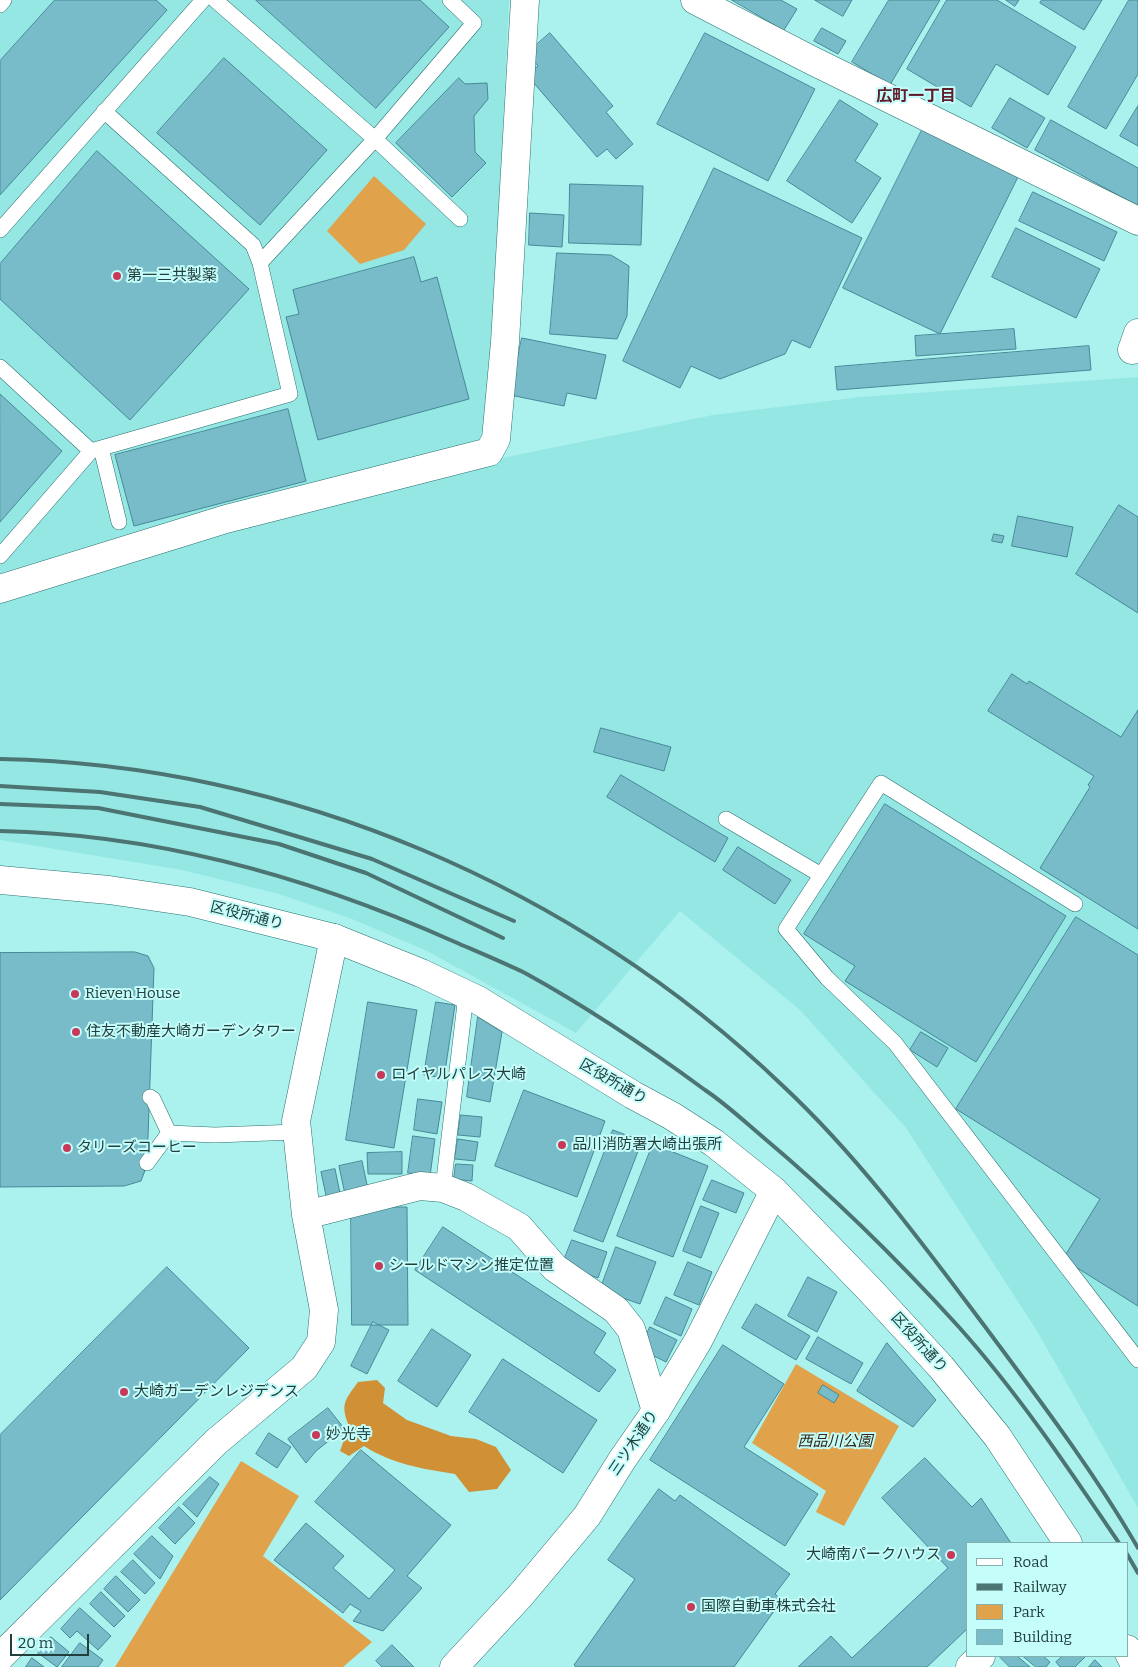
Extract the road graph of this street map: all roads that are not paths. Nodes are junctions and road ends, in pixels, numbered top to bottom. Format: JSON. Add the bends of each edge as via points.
{"nodes":[{"id":1,"x":4,"y":0,"type":"edge"},
{"id":2,"x":203,"y":0,"type":"edge"},
{"id":3,"x":214,"y":0,"type":"edge"},
{"id":4,"x":450,"y":0,"type":"edge"},
{"id":5,"x":525,"y":0,"type":"edge"},
{"id":6,"x":695,"y":0,"type":"edge"},
{"id":7,"x":0,"y":5,"type":"edge"},
{"id":8,"x":104,"y":111,"type":"junction"},
{"id":9,"x":375,"y":138,"type":"junction"},
{"id":10,"x":460,"y":219,"type":"dead end"},
{"id":11,"x":1138,"y":221,"type":"edge"},
{"id":12,"x":0,"y":230,"type":"edge"},
{"id":13,"x":260,"y":263,"type":"junction"},
{"id":14,"x":1138,"y":334,"type":"edge"},
{"id":15,"x":1138,"y":349,"type":"edge"},
{"id":16,"x":0,"y":367,"type":"edge"},
{"id":17,"x":96,"y":450,"type":"junction"},
{"id":18,"x":120,"y":522,"type":"dead end"},
{"id":19,"x":0,"y":556,"type":"edge"},
{"id":20,"x":0,"y":589,"type":"edge"},
{"id":21,"x":726,"y":819,"type":"dead end"},
{"id":22,"x":821,"y":875,"type":"junction"},
{"id":23,"x":0,"y":880,"type":"edge"},
{"id":24,"x":1075,"y":904,"type":"dead end"},
{"id":25,"x":334,"y":938,"type":"junction"},
{"id":26,"x":466,"y":995,"type":"junction"},
{"id":27,"x":150,"y":1097,"type":"dead end"},
{"id":28,"x":297,"y":1132,"type":"junction"},
{"id":29,"x":169,"y":1133,"type":"junction"},
{"id":30,"x":147,"y":1162,"type":"dead end"},
{"id":31,"x":443,"y":1188,"type":"junction"},
{"id":32,"x":774,"y":1192,"type":"junction"},
{"id":33,"x":306,"y":1215,"type":"junction"},
{"id":34,"x":1138,"y":1360,"type":"edge"},
{"id":35,"x":656,"y":1411,"type":"junction"},
{"id":36,"x":1067,"y":1542,"type":"edge"},
{"id":37,"x":1128,"y":1651,"type":"edge"},
{"id":38,"x":0,"y":1656,"type":"edge"},
{"id":39,"x":980,"y":1657,"type":"edge"},
{"id":40,"x":457,"y":1666,"type":"edge"},
{"id":41,"x":970,"y":1667,"type":"edge"},
{"id":42,"x":1136,"y":1667,"type":"edge"}],
"edges":[{"from":1,"to":7,"type":"lane"},
{"from":2,"to":8,"type":"lane"},
{"from":3,"to":9,"type":"lane"},
{"from":4,"to":9,"type":"lane","via":[[474,22]]},
{"from":5,"to":20,"type":"street","via":[[504,352],[496,439],[489,452],[226,519]]},
{"from":6,"to":11,"type":"street"},
{"from":8,"to":12,"type":"lane"},
{"from":8,"to":13,"type":"lane","via":[[253,245]]},
{"from":9,"to":10,"type":"lane"},
{"from":9,"to":13,"type":"lane"},
{"from":13,"to":17,"type":"lane","via":[[290,394]]},
{"from":14,"to":15,"type":"street","via":[[1132,350]]},
{"from":16,"to":17,"type":"lane"},
{"from":17,"to":18,"type":"lane"},
{"from":17,"to":19,"type":"lane"},
{"from":21,"to":22,"type":"lane"},
{"from":22,"to":24,"type":"lane","via":[[881,783]]},
{"from":22,"to":34,"type":"lane","via":[[786,929],[827,978],[895,1043]]},
{"from":23,"to":25,"type":"street","name":"区役所通り","via":[[109,890],[190,902]]},
{"from":25,"to":26,"type":"street","name":"区役所通り"},
{"from":25,"to":28,"type":"street","via":[[296,1121]]},
{"from":26,"to":31,"type":"lane"},
{"from":26,"to":32,"type":"street","name":"区役所通り","via":[[672,1116],[714,1143]]},
{"from":27,"to":29,"type":"lane"},
{"from":28,"to":29,"type":"lane"},
{"from":28,"to":33,"type":"street"},
{"from":29,"to":30,"type":"lane"},
{"from":31,"to":33,"type":"street","via":[[420,1186]]},
{"from":31,"to":35,"type":"street","via":[[519,1227],[555,1268],[616,1310],[631,1329]]},
{"from":32,"to":35,"type":"street","name":"三ツ木通り","via":[[698,1341]]},
{"from":32,"to":36,"type":"street","name":"区役所通り","via":[[941,1367],[997,1436]]},
{"from":33,"to":38,"type":"street","via":[[324,1310],[321,1342],[304,1368],[216,1442]]},
{"from":35,"to":40,"type":"street","name":"三ツ木通り","via":[[587,1516]]},
{"from":37,"to":42,"type":"street"},
{"from":39,"to":41,"type":"street"}]}
